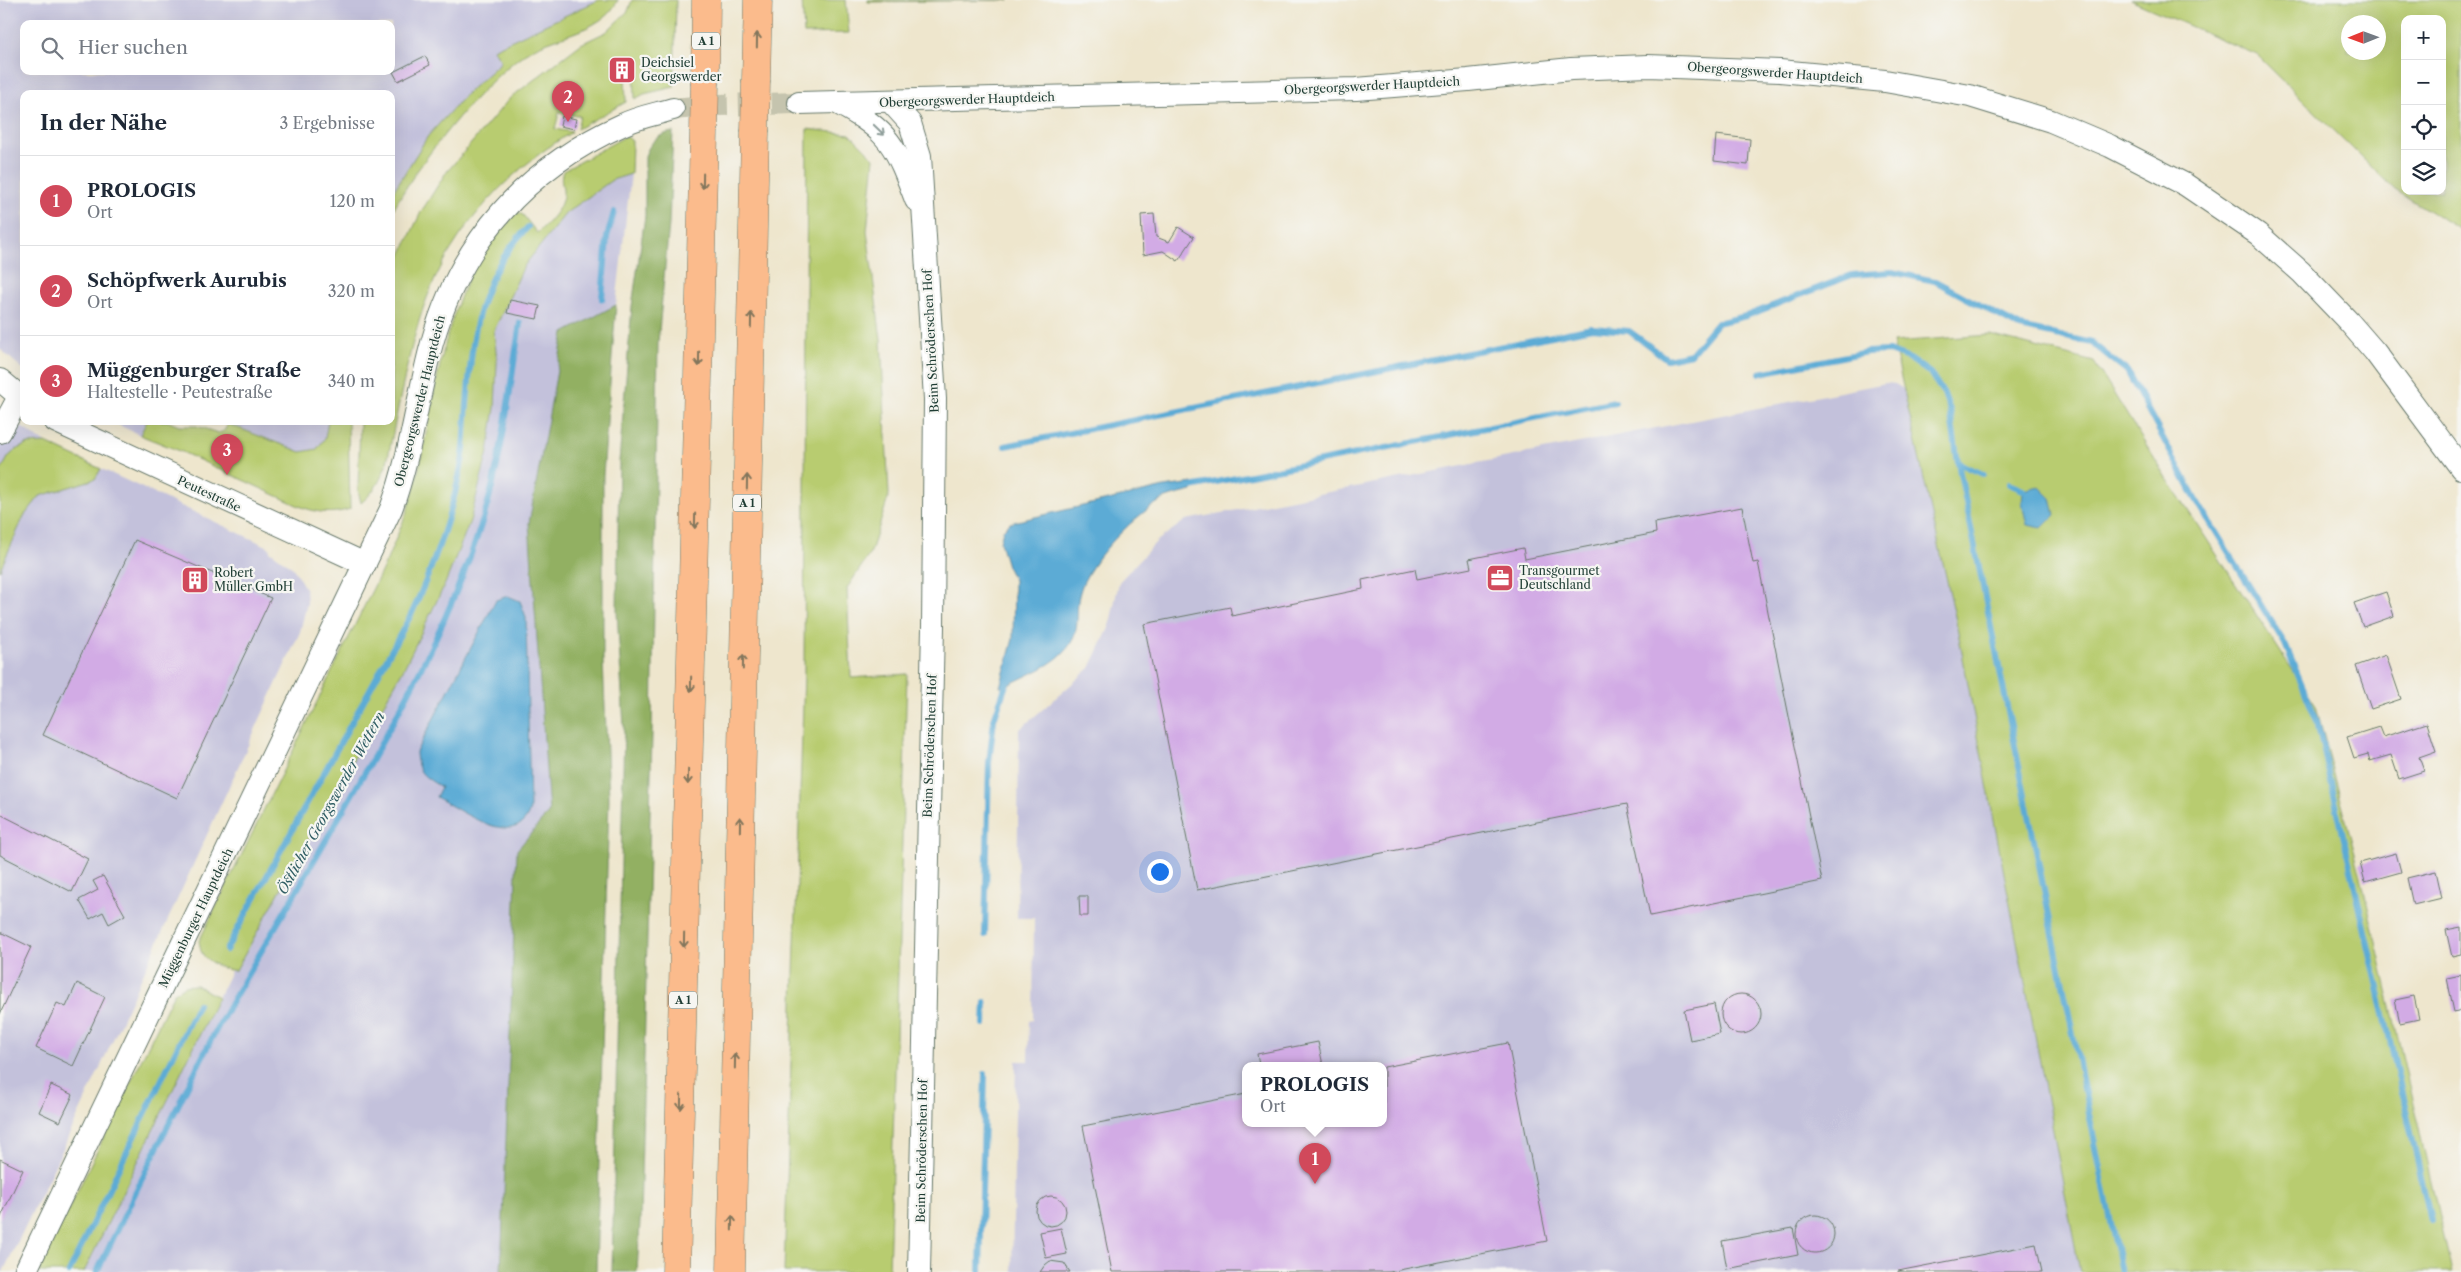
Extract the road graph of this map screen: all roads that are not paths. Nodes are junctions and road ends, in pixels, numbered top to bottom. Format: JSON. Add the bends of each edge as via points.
{"nodes":[{"id":1,"x":706,"y":0,"type":"edge"},
{"id":2,"x":758,"y":0,"type":"edge"},
{"id":3,"x":891,"y":102,"type":"junction"},
{"id":4,"x":799,"y":103,"type":"tunnel mouth"},
{"id":5,"x":838,"y":104,"type":"junction"},
{"id":6,"x":673,"y":109,"type":"tunnel mouth"},
{"id":7,"x":923,"y":220,"type":"junction"},
{"id":8,"x":0,"y":380,"type":"edge"},
{"id":9,"x":20,"y":396,"type":"edge"},
{"id":10,"x":20,"y":401,"type":"edge"},
{"id":11,"x":64,"y":425,"type":"edge"},
{"id":12,"x":0,"y":432,"type":"edge"},
{"id":13,"x":2461,"y":468,"type":"edge"},
{"id":14,"x":365,"y":564,"type":"junction"},
{"id":15,"x":25,"y":1272,"type":"edge"},
{"id":16,"x":676,"y":1272,"type":"edge"},
{"id":17,"x":731,"y":1272,"type":"edge"},
{"id":18,"x":920,"y":1272,"type":"edge"}],
"edges":[{"from":1,"to":16,"type":"highway","number":"A 1","one_way":true,"bridge":true},
{"from":17,"to":2,"type":"highway","number":"A 1","one_way":true,"bridge":true},
{"from":3,"to":5,"type":"street","name":"Obergeorgswerder Hauptdeich"},
{"from":3,"to":7,"type":"street","name":"Beim Schröderschen Hof","via":[[910,122],[918,145]]},
{"from":3,"to":13,"type":"street","name":"Obergeorgswerder Hauptdeich","via":[[942,98],[1356,89],[1571,69],[1648,66],[1780,71],[1884,81],[1970,96],[2051,121],[2110,146],[2194,190],[2258,234],[2301,272],[2349,322]]},
{"from":4,"to":5,"type":"street","name":"Obergeorgswerder Hauptdeich"},
{"from":5,"to":7,"type":"street","name":"Beim Schröderschen Hof","one_way":true,"via":[[863,117],[883,133],[898,156]]},
{"from":6,"to":14,"type":"street","name":"Obergeorgswerder Hauptdeich","via":[[622,125],[562,158],[516,196],[477,241],[440,313],[399,490]]},
{"from":7,"to":18,"type":"street","name":"Beim Schröderschen Hof","via":[[935,408]]},
{"from":8,"to":9,"type":"street"},
{"from":10,"to":12,"type":"street"},
{"from":11,"to":14,"type":"street","name":"Peutestraße"},
{"from":14,"to":15,"type":"street","name":"Müggenburger Hauptdeich"}]}
